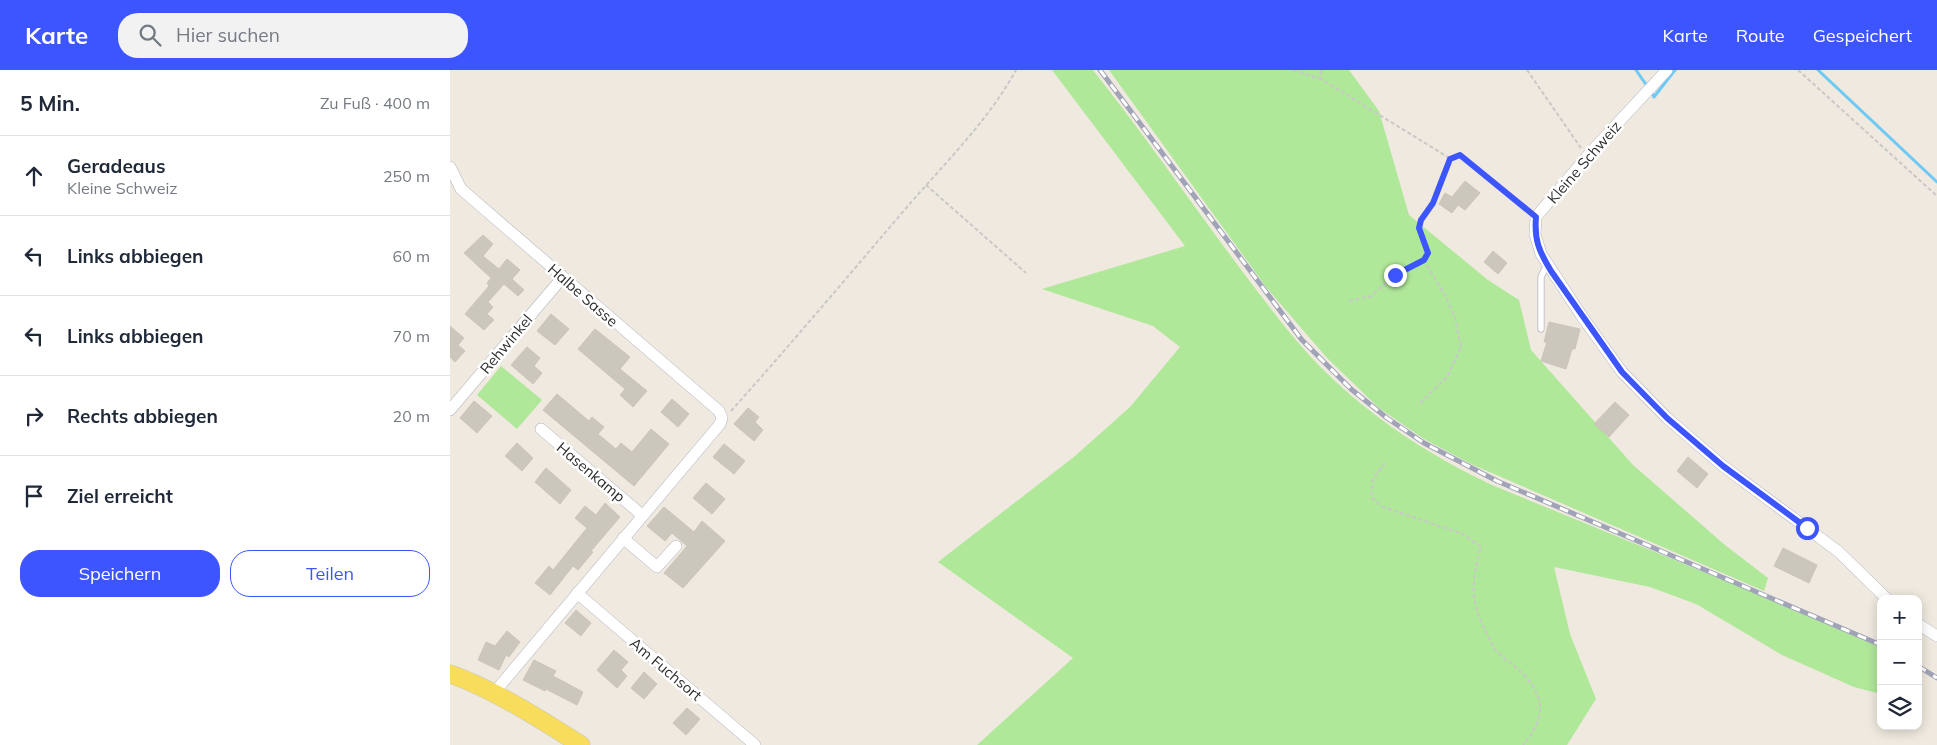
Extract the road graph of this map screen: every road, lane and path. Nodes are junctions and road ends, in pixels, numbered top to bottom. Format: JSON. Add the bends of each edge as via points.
{"nodes":[{"id":1,"x":1016,"y":70,"type":"edge"},
{"id":2,"x":1293,"y":70,"type":"edge"},
{"id":3,"x":1321,"y":70,"type":"edge"},
{"id":4,"x":1527,"y":70,"type":"edge"},
{"id":5,"x":1667,"y":70,"type":"edge"},
{"id":6,"x":1798,"y":70,"type":"edge"},
{"id":7,"x":1321,"y":79,"type":"junction"},
{"id":8,"x":1589,"y":154,"type":"junction"},
{"id":9,"x":1450,"y":159,"type":"junction"},
{"id":10,"x":450,"y":167,"type":"edge"},
{"id":11,"x":453,"y":183,"type":"edge"},
{"id":12,"x":926,"y":185,"type":"junction"},
{"id":13,"x":1937,"y":196,"type":"edge"},
{"id":14,"x":1536,"y":217,"type":"junction"},
{"id":15,"x":1424,"y":260,"type":"junction"},
{"id":16,"x":1546,"y":264,"type":"junction"},
{"id":17,"x":1026,"y":272,"type":"dead end"},
{"id":18,"x":562,"y":278,"type":"junction"},
{"id":19,"x":1349,"y":301,"type":"dead end"},
{"id":20,"x":1541,"y":329,"type":"dead end"},
{"id":21,"x":1420,"y":403,"type":"dead end"},
{"id":22,"x":450,"y":410,"type":"edge"},
{"id":23,"x":721,"y":421,"type":"junction"},
{"id":24,"x":541,"y":429,"type":"dead end"},
{"id":25,"x":1385,"y":463,"type":"dead end"},
{"id":26,"x":642,"y":515,"type":"junction"},
{"id":27,"x":623,"y":538,"type":"junction"},
{"id":28,"x":676,"y":546,"type":"dead end"},
{"id":29,"x":577,"y":594,"type":"junction"},
{"id":30,"x":1883,"y":595,"type":"edge"},
{"id":31,"x":1922,"y":627,"type":"edge"},
{"id":32,"x":1937,"y":636,"type":"edge"},
{"id":33,"x":450,"y":674,"type":"edge"},
{"id":34,"x":493,"y":694,"type":"junction"},
{"id":35,"x":580,"y":745,"type":"edge"},
{"id":36,"x":755,"y":745,"type":"edge"},
{"id":37,"x":1523,"y":745,"type":"edge"}],
"edges":[{"from":1,"to":12,"type":"path","via":[[986,114]]},
{"from":2,"to":7,"type":"path"},
{"from":3,"to":7,"type":"path"},
{"from":4,"to":8,"type":"path","via":[[1578,146]]},
{"from":5,"to":8,"type":"street","name":"Kleine Schweiz"},
{"from":6,"to":13,"type":"path"},
{"from":7,"to":9,"type":"path"},
{"from":8,"to":14,"type":"street","name":"Kleine Schweiz"},
{"from":9,"to":14,"type":"path","via":[[1460,155]]},
{"from":9,"to":15,"type":"path","via":[[1433,203],[1421,220],[1419,228],[1428,253]]},
{"from":10,"to":11,"type":"street","name":"Halbe Sasse"},
{"from":11,"to":18,"type":"street","name":"Halbe Sasse"},
{"from":12,"to":17,"type":"path"},
{"from":12,"to":23,"type":"path"},
{"from":14,"to":16,"type":"street","name":"Kleine Schweiz","via":[[1535,234]]},
{"from":15,"to":19,"type":"path","via":[[1395,275],[1371,296]]},
{"from":15,"to":21,"type":"path","via":[[1455,318],[1461,347],[1447,377]]},
{"from":16,"to":20,"type":"lane","via":[[1541,277]]},
{"from":16,"to":30,"type":"street","name":"Kleine Schweiz","via":[[1622,372],[1667,418],[1723,466],[1839,552]]},
{"from":18,"to":22,"type":"street","name":"Rehwinkel"},
{"from":18,"to":23,"type":"street","name":"Halbe Sasse","via":[[719,411]]},
{"from":23,"to":26,"type":"street"},
{"from":24,"to":26,"type":"street","name":"Hasenkamp"},
{"from":25,"to":37,"type":"path","via":[[1373,480],[1371,497],[1383,507],[1463,534],[1481,547],[1475,571],[1474,602],[1494,648],[1524,675],[1538,694],[1542,714]]},
{"from":26,"to":27,"type":"street"},
{"from":27,"to":28,"type":"street","via":[[657,568]]},
{"from":27,"to":29,"type":"street"},
{"from":29,"to":34,"type":"street"},
{"from":29,"to":36,"type":"street","name":"Am Fuchsort"},
{"from":31,"to":32,"type":"street"},
{"from":33,"to":34,"type":"main road"},
{"from":34,"to":35,"type":"main road"}]}
